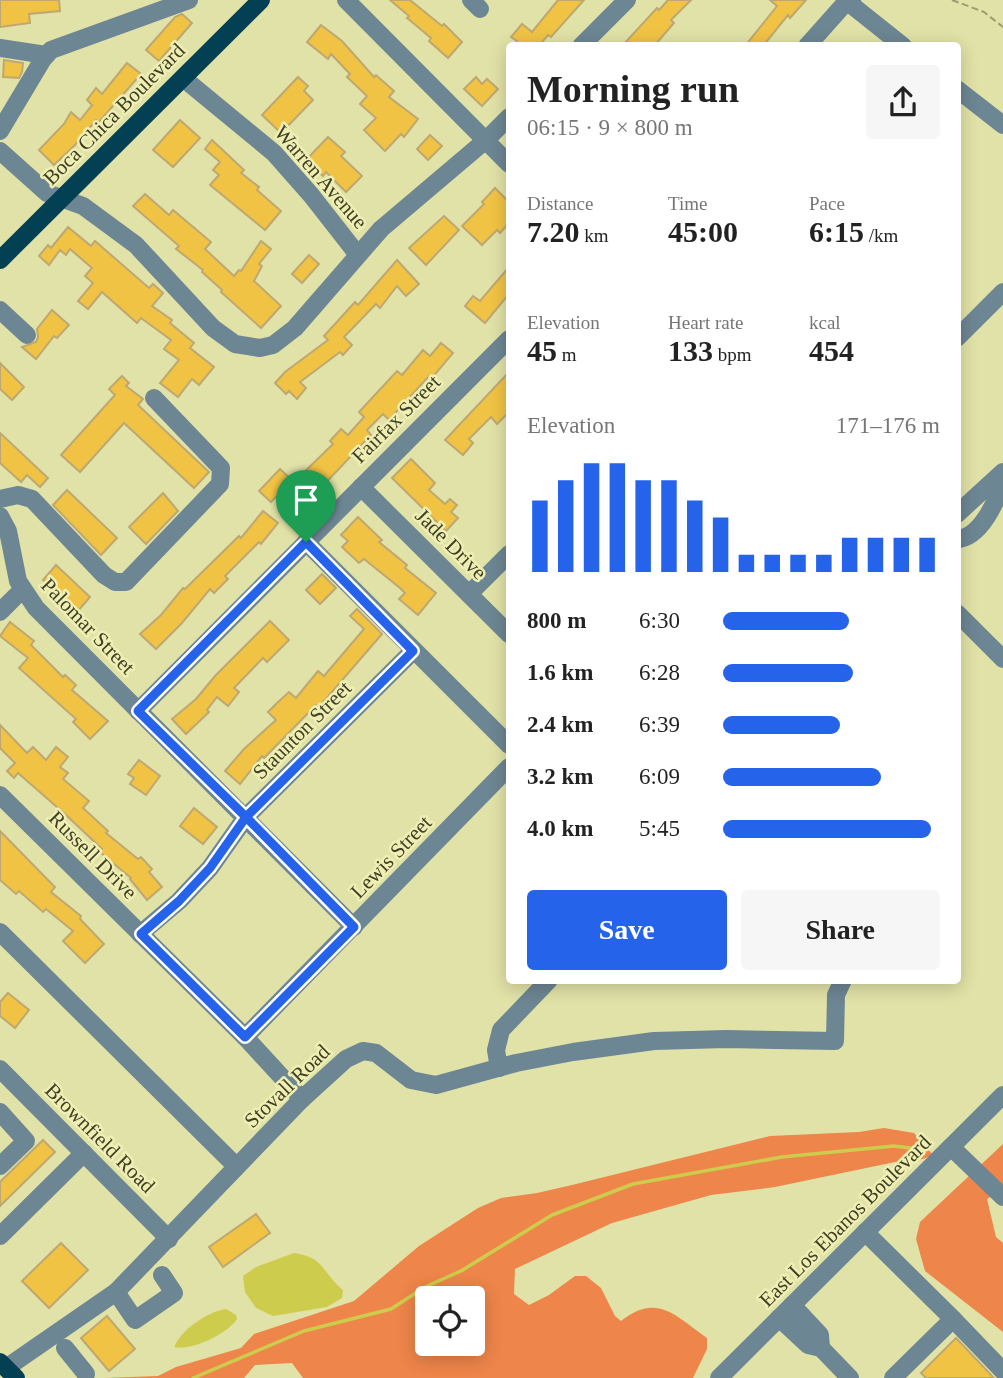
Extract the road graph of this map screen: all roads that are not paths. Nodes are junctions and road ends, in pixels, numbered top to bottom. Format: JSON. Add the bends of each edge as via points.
{"nodes":[{"id":1,"x":189,"y":0,"type":"edge"},
{"id":2,"x":261,"y":0,"type":"edge"},
{"id":3,"x":346,"y":0,"type":"edge"},
{"id":4,"x":627,"y":0,"type":"edge"},
{"id":5,"x":850,"y":0,"type":"edge"},
{"id":6,"x":585,"y":42,"type":"edge"},
{"id":7,"x":811,"y":42,"type":"edge"},
{"id":8,"x":898,"y":42,"type":"edge"},
{"id":9,"x":0,"y":48,"type":"edge"},
{"id":10,"x":46,"y":55,"type":"junction"},
{"id":11,"x":183,"y":78,"type":"junction"},
{"id":12,"x":961,"y":100,"type":"edge"},
{"id":13,"x":506,"y":120,"type":"edge"},
{"id":14,"x":1003,"y":125,"type":"edge"},
{"id":15,"x":0,"y":131,"type":"edge"},
{"id":16,"x":486,"y":140,"type":"junction"},
{"id":17,"x":0,"y":151,"type":"edge"},
{"id":18,"x":506,"y":160,"type":"edge"},
{"id":19,"x":62,"y":198,"type":"junction"},
{"id":20,"x":358,"y":255,"type":"junction"},
{"id":21,"x":0,"y":260,"type":"edge"},
{"id":22,"x":1003,"y":292,"type":"edge"},
{"id":23,"x":0,"y":310,"type":"edge"},
{"id":24,"x":961,"y":334,"type":"edge"},
{"id":25,"x":27,"y":335,"type":"dead end"},
{"id":26,"x":506,"y":342,"type":"edge"},
{"id":27,"x":154,"y":398,"type":"dead end"},
{"id":28,"x":1003,"y":472,"type":"edge"},
{"id":29,"x":1003,"y":479,"type":"edge"},
{"id":30,"x":361,"y":487,"type":"junction"},
{"id":31,"x":0,"y":499,"type":"edge"},
{"id":32,"x":961,"y":510,"type":"edge"},
{"id":33,"x":0,"y":516,"type":"edge"},
{"id":34,"x":961,"y":538,"type":"edge"},
{"id":35,"x":306,"y":542,"type":"junction"},
{"id":36,"x":506,"y":557,"type":"edge"},
{"id":37,"x":22,"y":590,"type":"junction"},
{"id":38,"x":469,"y":594,"type":"junction"},
{"id":39,"x":0,"y":612,"type":"edge"},
{"id":40,"x":961,"y":618,"type":"edge"},
{"id":41,"x":506,"y":631,"type":"edge"},
{"id":42,"x":413,"y":651,"type":"junction"},
{"id":43,"x":1003,"y":659,"type":"edge"},
{"id":44,"x":138,"y":711,"type":"junction"},
{"id":45,"x":506,"y":742,"type":"edge"},
{"id":46,"x":506,"y":770,"type":"edge"},
{"id":47,"x":0,"y":795,"type":"edge"},
{"id":48,"x":246,"y":817,"type":"junction"},
{"id":49,"x":354,"y":927,"type":"junction"},
{"id":50,"x":0,"y":932,"type":"edge"},
{"id":51,"x":141,"y":934,"type":"junction"},
{"id":52,"x":545,"y":984,"type":"edge"},
{"id":53,"x":841,"y":984,"type":"edge"},
{"id":54,"x":245,"y":1037,"type":"junction"},
{"id":55,"x":499,"y":1068,"type":"junction"},
{"id":56,"x":0,"y":1069,"type":"edge"},
{"id":57,"x":1003,"y":1095,"type":"edge"},
{"id":58,"x":302,"y":1099,"type":"junction"},
{"id":59,"x":0,"y":1112,"type":"edge"},
{"id":60,"x":50,"y":1119,"type":"junction"},
{"id":61,"x":26,"y":1141,"type":"junction"},
{"id":62,"x":951,"y":1147,"type":"junction"},
{"id":63,"x":84,"y":1153,"type":"junction"},
{"id":64,"x":0,"y":1166,"type":"edge"},
{"id":65,"x":236,"y":1166,"type":"junction"},
{"id":66,"x":1003,"y":1197,"type":"edge"},
{"id":67,"x":865,"y":1232,"type":"junction"},
{"id":68,"x":0,"y":1236,"type":"edge"},
{"id":69,"x":169,"y":1238,"type":"junction"},
{"id":70,"x":162,"y":1275,"type":"dead end"},
{"id":71,"x":116,"y":1292,"type":"junction"},
{"id":72,"x":792,"y":1305,"type":"junction"},
{"id":73,"x":779,"y":1318,"type":"junction"},
{"id":74,"x":953,"y":1319,"type":"junction"},
{"id":75,"x":65,"y":1348,"type":"dead end"},
{"id":76,"x":821,"y":1348,"type":"junction"},
{"id":77,"x":1003,"y":1371,"type":"edge"},
{"id":78,"x":8,"y":1372,"type":"edge"},
{"id":79,"x":79,"y":1373,"type":"edge"},
{"id":80,"x":719,"y":1378,"type":"edge"},
{"id":81,"x":850,"y":1378,"type":"edge"},
{"id":82,"x":893,"y":1378,"type":"edge"}],
"edges":[{"from":1,"to":10,"type":"street"},
{"from":2,"to":11,"type":"main road","name":"Boca Chica Boulevard"},
{"from":3,"to":16,"type":"street"},
{"from":4,"to":6,"type":"street"},
{"from":5,"to":7,"type":"street"},
{"from":5,"to":8,"type":"street"},
{"from":9,"to":10,"type":"street"},
{"from":10,"to":15,"type":"street"},
{"from":11,"to":19,"type":"main road","name":"Boca Chica Boulevard"},
{"from":11,"to":20,"type":"street","name":"Warren Avenue","via":[[274,153]]},
{"from":12,"to":14,"type":"street"},
{"from":13,"to":16,"type":"street"},
{"from":16,"to":18,"type":"street"},
{"from":16,"to":20,"type":"street","via":[[381,229]]},
{"from":17,"to":19,"type":"street","via":[[47,193]]},
{"from":19,"to":20,"type":"street","via":[[83,206],[124,235],[161,268],[213,328],[248,348],[273,345],[285,338]]},
{"from":19,"to":21,"type":"main road","name":"Boca Chica Boulevard"},
{"from":22,"to":24,"type":"street"},
{"from":23,"to":25,"type":"street"},
{"from":26,"to":30,"type":"street","name":"Fairfax Street"},
{"from":27,"to":31,"type":"street","via":[[221,468],[222,477],[125,582],[104,575],[32,499],[18,495]]},
{"from":28,"to":32,"type":"street"},
{"from":29,"to":34,"type":"street","via":[[992,509]]},
{"from":30,"to":35,"type":"street","name":"Fairfax Street"},
{"from":30,"to":38,"type":"street","name":"Jade Drive"},
{"from":33,"to":37,"type":"street","name":"Palomar Street"},
{"from":35,"to":42,"type":"street"},
{"from":35,"to":44,"type":"street","name":"Fairfax Street"},
{"from":36,"to":38,"type":"street"},
{"from":37,"to":39,"type":"street"},
{"from":37,"to":44,"type":"street","name":"Palomar Street"},
{"from":38,"to":41,"type":"street","name":"Jade Drive"},
{"from":40,"to":43,"type":"street"},
{"from":42,"to":45,"type":"street"},
{"from":42,"to":48,"type":"street","name":"Staunton Street"},
{"from":44,"to":48,"type":"street","name":"Palomar Street"},
{"from":46,"to":49,"type":"street","name":"Lewis Street"},
{"from":47,"to":51,"type":"street","name":"Russell Drive"},
{"from":48,"to":49,"type":"street","name":"Palomar Street"},
{"from":48,"to":51,"type":"street","name":"Staunton Street","via":[[210,868]]},
{"from":49,"to":54,"type":"street","name":"Lewis Street"},
{"from":50,"to":65,"type":"street"},
{"from":51,"to":54,"type":"street","name":"Russell Drive"},
{"from":52,"to":55,"type":"street","via":[[502,1030],[496,1050]]},
{"from":53,"to":55,"type":"street","name":"Stovall Road","via":[[836,995],[835,1041],[654,1041]]},
{"from":54,"to":58,"type":"street","name":"Russell Drive"},
{"from":55,"to":58,"type":"street","name":"Stovall Road","via":[[450,1083],[423,1084],[376,1053],[363,1051],[346,1059]]},
{"from":56,"to":60,"type":"street","name":"Brownfield Road"},
{"from":57,"to":62,"type":"street","name":"East Los Ebanos Boulevard"},
{"from":58,"to":65,"type":"street","name":"Stovall Road"},
{"from":59,"to":61,"type":"street"},
{"from":60,"to":61,"type":"street"},
{"from":60,"to":63,"type":"street","name":"Brownfield Road"},
{"from":61,"to":64,"type":"street"},
{"from":62,"to":66,"type":"street"},
{"from":62,"to":67,"type":"street","name":"East Los Ebanos Boulevard"},
{"from":63,"to":68,"type":"street"},
{"from":63,"to":69,"type":"street","name":"Brownfield Road"},
{"from":65,"to":69,"type":"street","name":"Stovall Road"},
{"from":67,"to":72,"type":"street","name":"East Los Ebanos Boulevard"},
{"from":67,"to":74,"type":"street"},
{"from":69,"to":71,"type":"street","name":"Stovall Road"},
{"from":70,"to":71,"type":"street","via":[[174,1293],[135,1320]]},
{"from":71,"to":78,"type":"street","name":"Stovall Road"},
{"from":72,"to":73,"type":"street","name":"East Los Ebanos Boulevard"},
{"from":72,"to":76,"type":"street","via":[[820,1335]]},
{"from":73,"to":76,"type":"street","via":[[808,1345]]},
{"from":73,"to":80,"type":"street","name":"East Los Ebanos Boulevard"},
{"from":74,"to":77,"type":"street"},
{"from":74,"to":82,"type":"street"},
{"from":75,"to":79,"type":"street"},
{"from":76,"to":81,"type":"street"}]}
